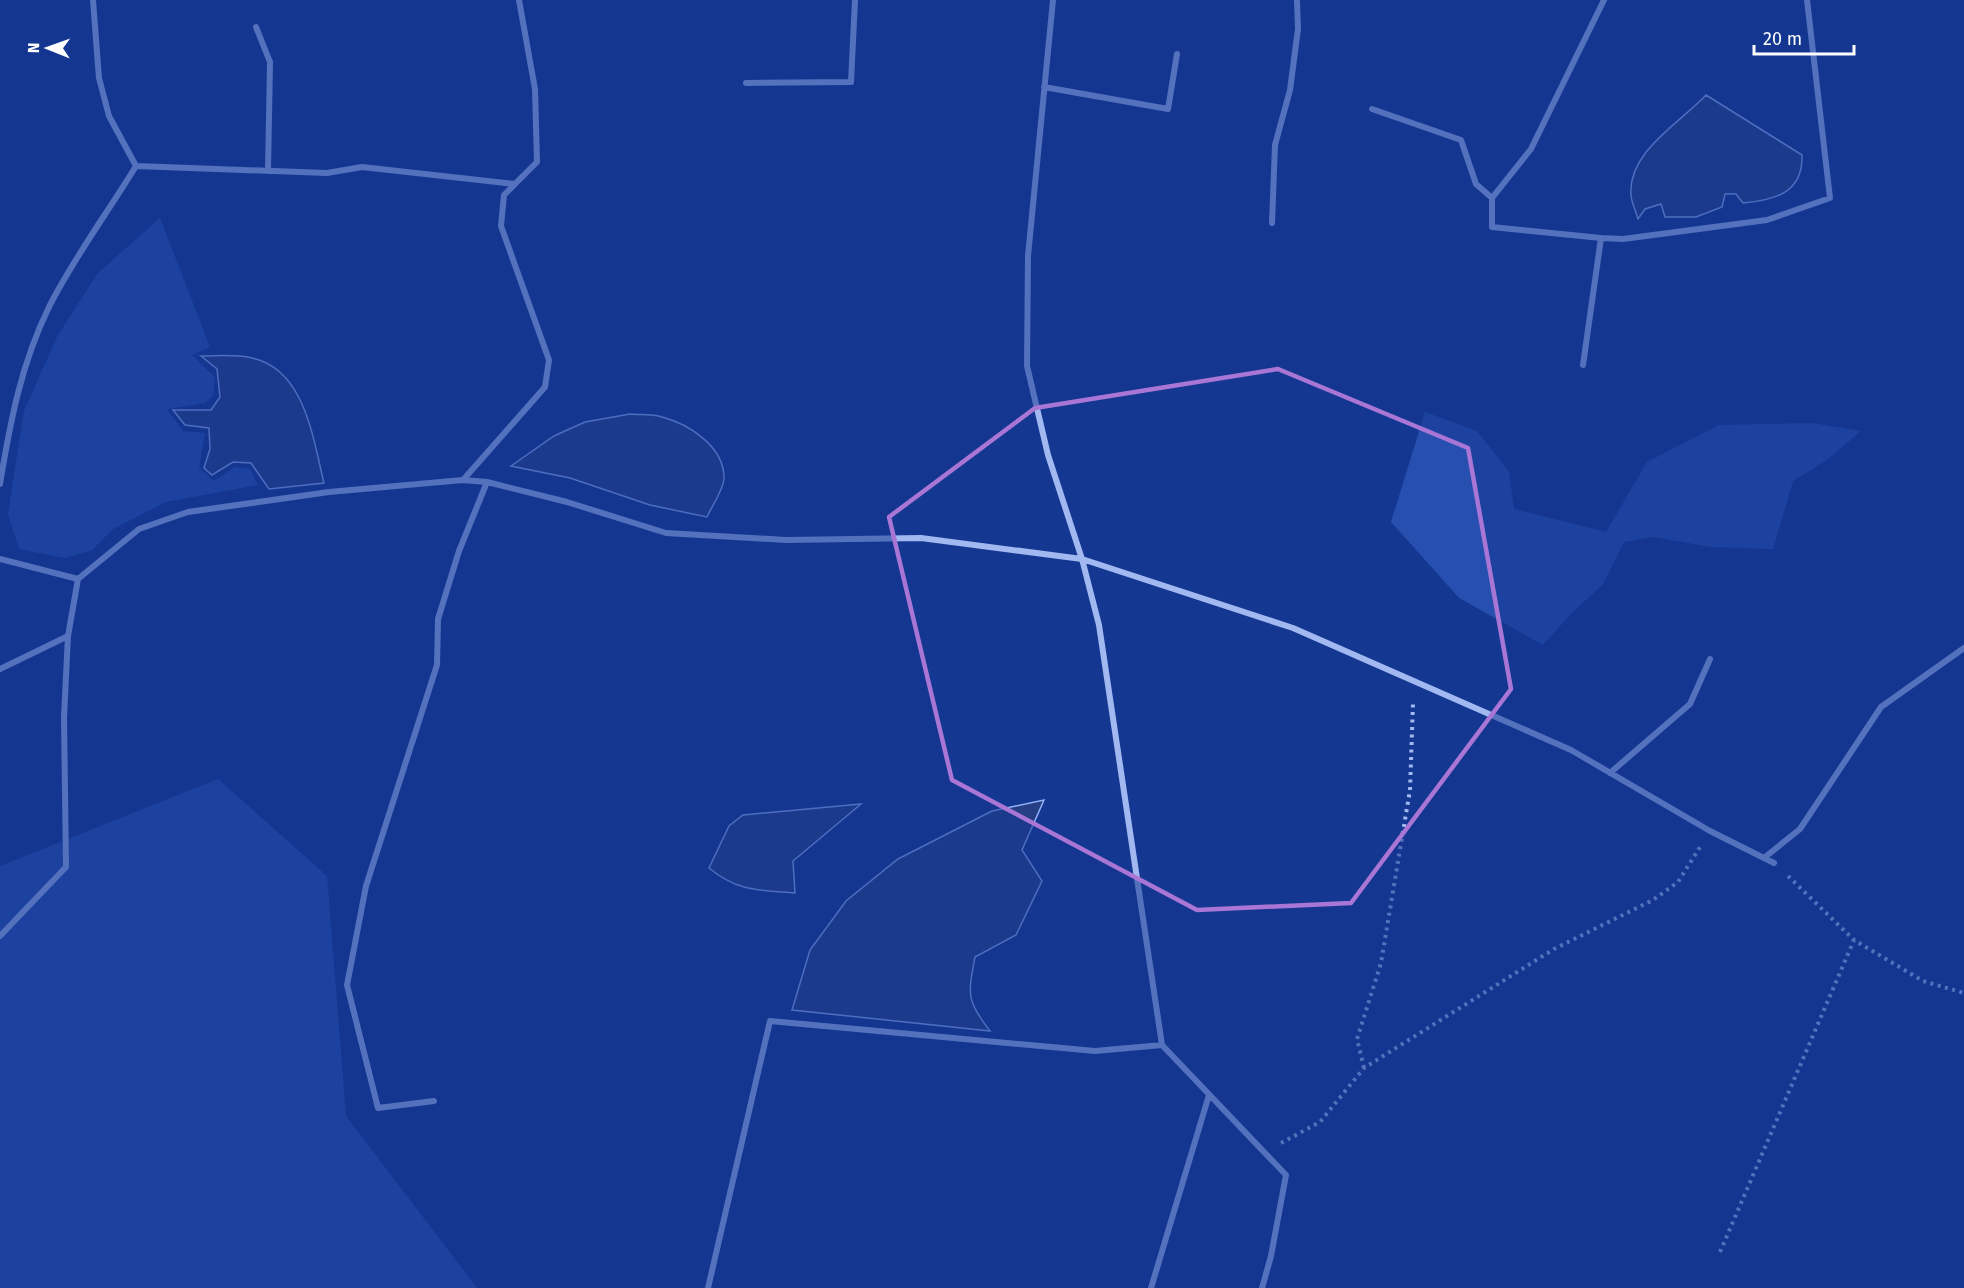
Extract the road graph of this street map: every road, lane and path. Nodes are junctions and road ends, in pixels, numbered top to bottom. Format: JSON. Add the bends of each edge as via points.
{"nodes":[{"id":1,"x":93,"y":0,"type":"edge"},
{"id":2,"x":519,"y":0,"type":"edge"},
{"id":3,"x":855,"y":0,"type":"edge"},
{"id":4,"x":1053,"y":0,"type":"edge"},
{"id":5,"x":1297,"y":0,"type":"edge"},
{"id":6,"x":1604,"y":0,"type":"edge"},
{"id":7,"x":1807,"y":0,"type":"edge"},
{"id":8,"x":256,"y":27,"type":"dead end"},
{"id":9,"x":1178,"y":54,"type":"dead end"},
{"id":10,"x":746,"y":83,"type":"dead end"},
{"id":11,"x":1044,"y":87,"type":"junction"},
{"id":12,"x":1372,"y":109,"type":"dead end"},
{"id":13,"x":136,"y":166,"type":"junction"},
{"id":14,"x":268,"y":171,"type":"junction"},
{"id":15,"x":514,"y":184,"type":"junction"},
{"id":16,"x":1492,"y":198,"type":"junction"},
{"id":17,"x":1272,"y":223,"type":"dead end"},
{"id":18,"x":1601,"y":238,"type":"junction"},
{"id":19,"x":1583,"y":365,"type":"dead end"},
{"id":20,"x":463,"y":480,"type":"junction"},
{"id":21,"x":487,"y":482,"type":"junction"},
{"id":22,"x":0,"y":484,"type":"edge"},
{"id":23,"x":0,"y":559,"type":"edge"},
{"id":24,"x":1082,"y":560,"type":"junction"},
{"id":25,"x":78,"y":579,"type":"junction"},
{"id":26,"x":68,"y":636,"type":"junction"},
{"id":27,"x":1964,"y":648,"type":"edge"},
{"id":28,"x":1710,"y":659,"type":"dead end"},
{"id":29,"x":0,"y":669,"type":"edge"},
{"id":30,"x":1413,"y":682,"type":"junction"},
{"id":31,"x":1610,"y":773,"type":"junction"},
{"id":32,"x":1710,"y":831,"type":"junction"},
{"id":33,"x":1764,"y":858,"type":"junction"},
{"id":34,"x":1774,"y":863,"type":"joint"},
{"id":35,"x":0,"y":936,"type":"edge"},
{"id":36,"x":1854,"y":940,"type":"junction"},
{"id":37,"x":1964,"y":993,"type":"edge"},
{"id":38,"x":1162,"y":1045,"type":"junction"},
{"id":39,"x":1364,"y":1068,"type":"junction"},
{"id":40,"x":1209,"y":1095,"type":"junction"},
{"id":41,"x":434,"y":1101,"type":"dead end"},
{"id":42,"x":1265,"y":1153,"type":"junction"},
{"id":43,"x":1720,"y":1252,"type":"dead end"},
{"id":44,"x":708,"y":1288,"type":"edge"},
{"id":45,"x":1151,"y":1288,"type":"edge"},
{"id":46,"x":1262,"y":1288,"type":"edge"}],
"edges":[{"from":1,"to":13,"type":"street","via":[[99,78],[109,116]]},
{"from":2,"to":15,"type":"street","via":[[535,89],[537,162]]},
{"from":3,"to":10,"type":"street","via":[[851,82]]},
{"from":4,"to":11,"type":"street"},
{"from":5,"to":17,"type":"street","via":[[1298,29],[1290,90],[1275,145]]},
{"from":6,"to":16,"type":"street","via":[[1531,149]]},
{"from":7,"to":18,"type":"street","via":[[1830,198],[1767,220],[1623,239]]},
{"from":8,"to":14,"type":"street","via":[[270,62]]},
{"from":9,"to":11,"type":"street","via":[[1168,109]]},
{"from":11,"to":24,"type":"street","via":[[1028,256],[1027,366],[1048,456]]},
{"from":12,"to":16,"type":"street","via":[[1461,141],[1476,184]]},
{"from":13,"to":14,"type":"street"},
{"from":13,"to":22,"type":"street","via":[[45,316],[13,404]]},
{"from":14,"to":15,"type":"street","via":[[327,173],[362,167]]},
{"from":15,"to":20,"type":"street","via":[[504,195],[501,226],[549,360],[545,387]]},
{"from":16,"to":18,"type":"street","via":[[1492,227]]},
{"from":18,"to":19,"type":"street"},
{"from":20,"to":21,"type":"street"},
{"from":20,"to":25,"type":"street","via":[[329,492],[188,512],[139,529]]},
{"from":21,"to":24,"type":"street","via":[[666,533],[786,540],[921,538]]},
{"from":21,"to":41,"type":"street","via":[[438,618],[437,665],[366,886],[347,985],[378,1108]]},
{"from":23,"to":25,"type":"street"},
{"from":24,"to":30,"type":"street","via":[[1293,628]]},
{"from":24,"to":38,"type":"street","via":[[1099,625]]},
{"from":25,"to":26,"type":"street"},
{"from":26,"to":29,"type":"street"},
{"from":26,"to":35,"type":"street","via":[[64,717],[66,867]]},
{"from":27,"to":33,"type":"street","via":[[1881,707],[1800,830]]},
{"from":28,"to":31,"type":"street","via":[[1690,704]]},
{"from":30,"to":31,"type":"street","via":[[1571,750]]},
{"from":30,"to":39,"type":"path","via":[[1410,790],[1381,963],[1357,1039]]},
{"from":31,"to":32,"type":"street"},
{"from":32,"to":33,"type":"street"},
{"from":32,"to":39,"type":"path","via":[[1678,882],[1653,900],[1554,950]]},
{"from":33,"to":34,"type":"street"},
{"from":34,"to":36,"type":"path"},
{"from":36,"to":37,"type":"path","via":[[1923,981]]},
{"from":36,"to":43,"type":"path"},
{"from":38,"to":40,"type":"street"},
{"from":38,"to":44,"type":"street","via":[[1095,1051],[770,1022]]},
{"from":39,"to":42,"type":"path","via":[[1320,1122]]},
{"from":40,"to":42,"type":"street"},
{"from":40,"to":45,"type":"street"},
{"from":42,"to":46,"type":"street","via":[[1286,1175]]}]}
